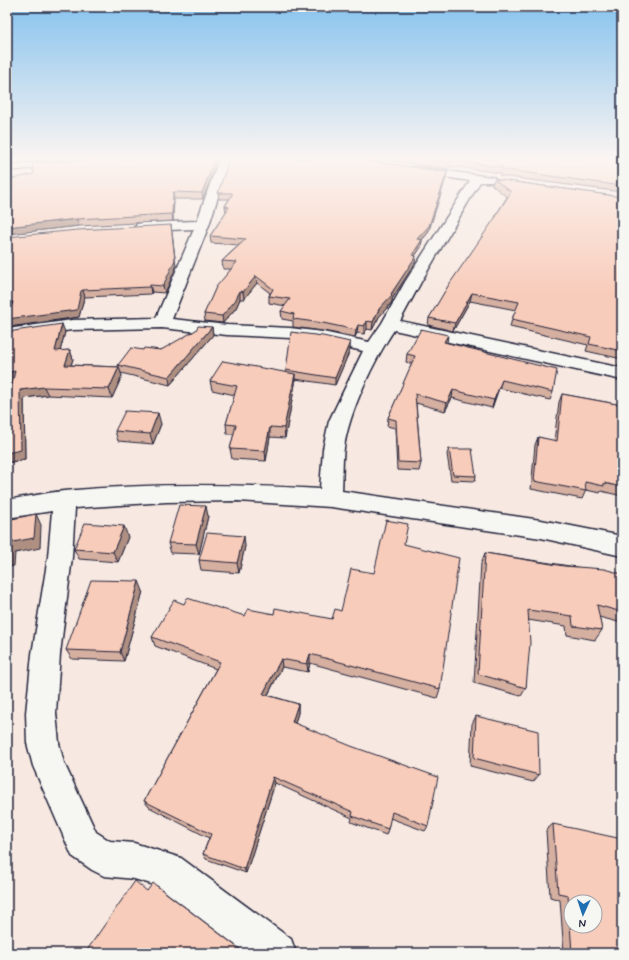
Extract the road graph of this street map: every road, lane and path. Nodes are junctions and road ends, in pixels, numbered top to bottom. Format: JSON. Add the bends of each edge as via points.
{"nodes":[{"id":1,"x":209,"y":204,"type":"edge"},
{"id":2,"x":461,"y":204,"type":"edge"},
{"id":3,"x":202,"y":225,"type":"junction"},
{"id":4,"x":131,"y":228,"type":"edge"},
{"id":5,"x":162,"y":323,"type":"junction"},
{"id":6,"x":390,"y":324,"type":"junction"},
{"id":7,"x":7,"y":334,"type":"edge"},
{"id":8,"x":373,"y":348,"type":"junction"},
{"id":9,"x":622,"y":374,"type":"edge"},
{"id":10,"x":331,"y":498,"type":"junction"},
{"id":11,"x":64,"y":500,"type":"junction"},
{"id":12,"x":7,"y":509,"type":"edge"},
{"id":13,"x":622,"y":546,"type":"edge"},
{"id":14,"x":277,"y":953,"type":"edge"}],
"edges":[{"from":1,"to":3,"type":"street"},
{"from":2,"to":6,"type":"street"},
{"from":3,"to":4,"type":"street"},
{"from":3,"to":5,"type":"street"},
{"from":5,"to":7,"type":"street","via":[[72,325]]},
{"from":5,"to":8,"type":"street","via":[[290,333]]},
{"from":6,"to":8,"type":"street"},
{"from":6,"to":9,"type":"street"},
{"from":8,"to":10,"type":"street","via":[[339,421],[333,449]]},
{"from":10,"to":11,"type":"street","via":[[231,493],[130,495]]},
{"from":10,"to":13,"type":"street","via":[[540,529]]},
{"from":11,"to":12,"type":"street"},
{"from":11,"to":14,"type":"street","via":[[60,557],[46,654],[41,713],[44,743],[50,766],[84,844],[104,858],[134,861],[168,871]]}]}
